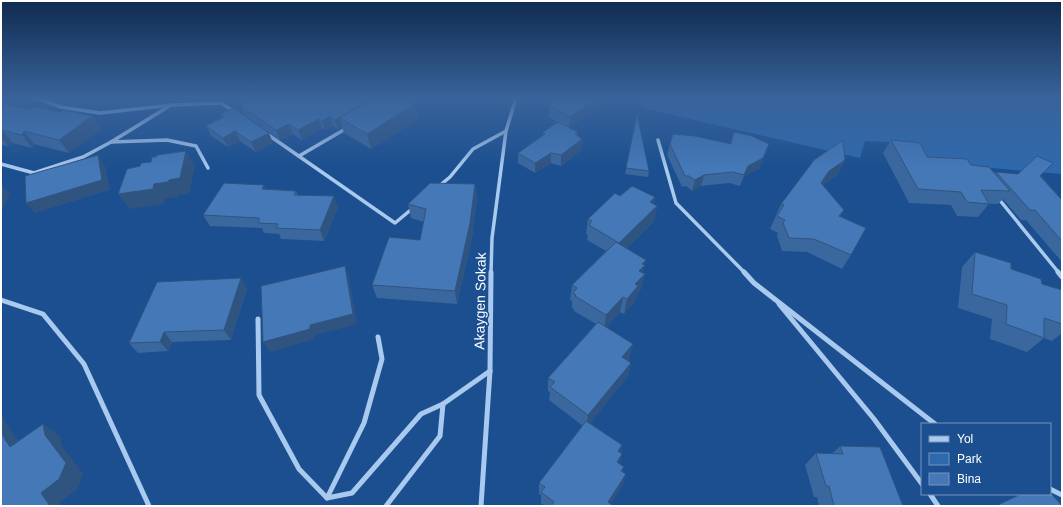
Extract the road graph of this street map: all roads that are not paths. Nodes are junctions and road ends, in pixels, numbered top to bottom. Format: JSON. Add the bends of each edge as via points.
{"nodes":[{"id":1,"x":145,"y":122,"type":"edge"},
{"id":2,"x":509,"y":122,"type":"edge"},
{"id":3,"x":352,"y":125,"type":"edge"},
{"id":4,"x":263,"y":131,"type":"edge"},
{"id":5,"x":506,"y":131,"type":"junction"},
{"id":6,"x":658,"y":140,"type":"dead end"},
{"id":7,"x":111,"y":142,"type":"junction"},
{"id":8,"x":299,"y":156,"type":"junction"},
{"id":9,"x":1,"y":164,"type":"edge"},
{"id":10,"x":208,"y":168,"type":"dead end"},
{"id":11,"x":432,"y":192,"type":"edge"},
{"id":12,"x":996,"y":197,"type":"edge"},
{"id":13,"x":420,"y":202,"type":"edge"},
{"id":14,"x":1062,"y":277,"type":"edge"},
{"id":15,"x":774,"y":298,"type":"junction"},
{"id":16,"x":1,"y":300,"type":"edge"},
{"id":17,"x":258,"y":319,"type":"dead end"},
{"id":18,"x":378,"y":337,"type":"dead end"},
{"id":19,"x":490,"y":371,"type":"junction"},
{"id":20,"x":442,"y":404,"type":"junction"},
{"id":21,"x":934,"y":423,"type":"edge"},
{"id":22,"x":921,"y":483,"type":"edge"},
{"id":23,"x":1051,"y":490,"type":"edge"},
{"id":24,"x":931,"y":495,"type":"edge"},
{"id":25,"x":1062,"y":495,"type":"edge"},
{"id":26,"x":327,"y":498,"type":"junction"},
{"id":27,"x":150,"y":506,"type":"edge"},
{"id":28,"x":386,"y":506,"type":"edge"},
{"id":29,"x":481,"y":506,"type":"edge"},
{"id":30,"x":938,"y":506,"type":"edge"}],
"edges":[{"from":1,"to":7,"type":"street"},
{"from":2,"to":5,"type":"street","name":"Akaygen Sokak"},
{"from":3,"to":8,"type":"street"},
{"from":4,"to":8,"type":"street"},
{"from":5,"to":11,"type":"street","via":[[473,149],[450,177]]},
{"from":5,"to":19,"type":"street","name":"Akaygen Sokak","via":[[492,238]]},
{"from":6,"to":15,"type":"street","via":[[676,203],[754,282]]},
{"from":7,"to":9,"type":"street","via":[[82,157],[34,173]]},
{"from":7,"to":10,"type":"street","via":[[167,140],[196,146]]},
{"from":8,"to":13,"type":"street","via":[[395,223]]},
{"from":12,"to":14,"type":"street"},
{"from":15,"to":21,"type":"street"},
{"from":15,"to":22,"type":"street","via":[[874,419]]},
{"from":16,"to":27,"type":"street","via":[[43,314],[84,364]]},
{"from":17,"to":26,"type":"street","via":[[259,395],[299,469]]},
{"from":18,"to":26,"type":"street","via":[[382,359],[364,423]]},
{"from":19,"to":20,"type":"street"},
{"from":19,"to":29,"type":"street","name":"Akaygen Sokak"},
{"from":20,"to":26,"type":"street","via":[[421,414],[352,493]]},
{"from":20,"to":28,"type":"street","via":[[440,436]]},
{"from":23,"to":25,"type":"street"},
{"from":24,"to":30,"type":"street"}]}
